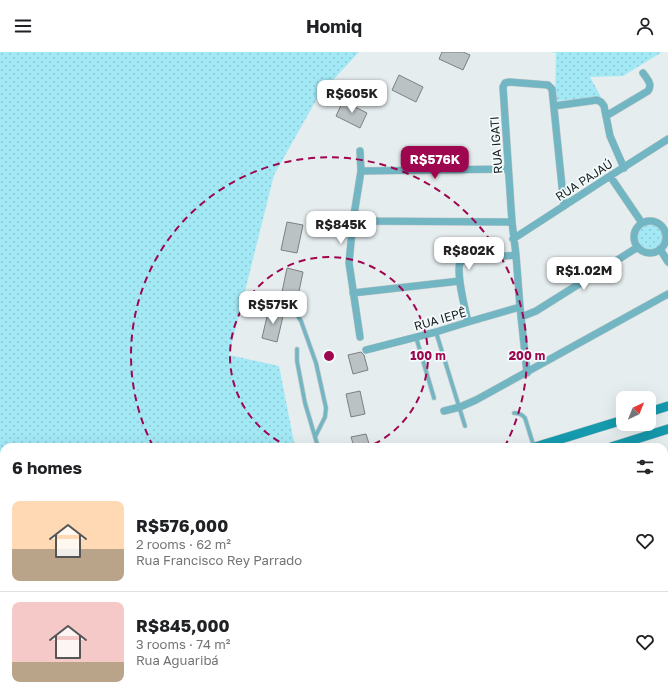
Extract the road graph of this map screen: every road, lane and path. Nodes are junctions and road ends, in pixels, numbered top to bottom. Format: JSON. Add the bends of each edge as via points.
{"nodes":[{"id":1,"x":643,"y":73,"type":"dead end"},
{"id":2,"x":554,"y":106,"type":"junction"},
{"id":3,"x":606,"y":116,"type":"junction"},
{"id":4,"x":668,"y":140,"type":"edge"},
{"id":5,"x":360,"y":151,"type":"dead end"},
{"id":6,"x":624,"y":168,"type":"junction"},
{"id":7,"x":508,"y":169,"type":"junction"},
{"id":8,"x":361,"y":171,"type":"junction"},
{"id":9,"x":610,"y":176,"type":"junction"},
{"id":10,"x":564,"y":206,"type":"junction"},
{"id":11,"x":353,"y":221,"type":"junction"},
{"id":12,"x":512,"y":222,"type":"junction"},
{"id":13,"x":642,"y":223,"type":"junction"},
{"id":14,"x":665,"y":226,"type":"edge"},
{"id":15,"x":513,"y":240,"type":"junction"},
{"id":16,"x":638,"y":247,"type":"junction"},
{"id":17,"x":660,"y":249,"type":"junction"},
{"id":18,"x":516,"y":255,"type":"junction"},
{"id":19,"x":668,"y":262,"type":"edge"},
{"id":20,"x":460,"y":281,"type":"junction"},
{"id":21,"x":353,"y":293,"type":"junction"},
{"id":22,"x":668,"y":294,"type":"edge"},
{"id":23,"x":520,"y":307,"type":"junction"},
{"id":24,"x":284,"y":308,"type":"dead end"},
{"id":25,"x":521,"y":317,"type":"junction"},
{"id":26,"x":468,"y":322,"type":"junction"},
{"id":27,"x":436,"y":332,"type":"junction"},
{"id":28,"x":360,"y":337,"type":"dead end"},
{"id":29,"x":416,"y":337,"type":"junction"},
{"id":30,"x":298,"y":349,"type":"dead end"},
{"id":31,"x":366,"y":350,"type":"dead end"},
{"id":32,"x":527,"y":373,"type":"junction"},
{"id":33,"x":434,"y":398,"type":"dead end"},
{"id":34,"x":668,"y":406,"type":"edge"},
{"id":35,"x":460,"y":407,"type":"junction"},
{"id":36,"x":656,"y":410,"type":"edge"},
{"id":37,"x":444,"y":411,"type":"dead end"},
{"id":38,"x":514,"y":413,"type":"dead end"},
{"id":39,"x":616,"y":422,"type":"edge"},
{"id":40,"x":465,"y":426,"type":"dead end"},
{"id":41,"x":668,"y":429,"type":"edge"},
{"id":42,"x":314,"y":437,"type":"junction"},
{"id":43,"x":316,"y":443,"type":"edge"},
{"id":44,"x":533,"y":443,"type":"edge"},
{"id":45,"x":547,"y":443,"type":"edge"},
{"id":46,"x":625,"y":443,"type":"edge"}],
"edges":[{"from":1,"to":3,"type":"street","via":[[651,85],[648,92]]},
{"from":2,"to":3,"type":"street","via":[[596,100],[604,106]]},
{"from":2,"to":7,"type":"street","name":"RUA IGATI","via":[[552,89],[548,85],[505,83],[503,87]]},
{"from":2,"to":10,"type":"street","name":"RUA IGATI"},
{"from":3,"to":6,"type":"street","via":[[610,136]]},
{"from":4,"to":6,"type":"street","name":"RUA PAJAÚ"},
{"from":5,"to":8,"type":"street"},
{"from":6,"to":9,"type":"street","name":"RUA PAJAÚ"},
{"from":7,"to":8,"type":"street"},
{"from":7,"to":12,"type":"street","name":"RUA IGATI"},
{"from":8,"to":11,"type":"street"},
{"from":9,"to":10,"type":"street","name":"RUA PAJAÚ"},
{"from":9,"to":13,"type":"street"},
{"from":10,"to":15,"type":"street","name":"RUA PAJAÚ"},
{"from":11,"to":12,"type":"street"},
{"from":11,"to":21,"type":"street","via":[[349,262]]},
{"from":12,"to":15,"type":"street","name":"RUA IGATI"},
{"from":13,"to":14,"type":"street","via":[[651,221]]},
{"from":13,"to":16,"type":"street","via":[[634,236]]},
{"from":14,"to":17,"type":"street","via":[[665,240]]},
{"from":15,"to":18,"type":"street","name":"RUA IGATI"},
{"from":16,"to":17,"type":"street","via":[[647,252]]},
{"from":16,"to":25,"type":"street","via":[[536,311]]},
{"from":17,"to":19,"type":"street"},
{"from":18,"to":20,"type":"street","via":[[460,262]]},
{"from":18,"to":23,"type":"street","name":"RUA IGATI"},
{"from":20,"to":21,"type":"street"},
{"from":20,"to":26,"type":"street"},
{"from":21,"to":28,"type":"street"},
{"from":22,"to":32,"type":"street"},
{"from":23,"to":25,"type":"street","name":"RUA IGATI"},
{"from":23,"to":26,"type":"street","name":"RUA IEPÊ"},
{"from":24,"to":42,"type":"lane","via":[[298,316],[301,321],[316,363],[326,408],[325,417]]},
{"from":25,"to":32,"type":"street","name":"RUA IGATI"},
{"from":26,"to":27,"type":"street","name":"RUA IEPÊ"},
{"from":27,"to":29,"type":"street","name":"RUA IEPÊ"},
{"from":27,"to":35,"type":"lane"},
{"from":29,"to":31,"type":"street","name":"RUA IEPÊ"},
{"from":29,"to":33,"type":"lane"},
{"from":30,"to":42,"type":"lane","via":[[296,361]]},
{"from":32,"to":35,"type":"street"},
{"from":34,"to":36,"type":"main road"},
{"from":35,"to":37,"type":"street"},
{"from":35,"to":40,"type":"lane"},
{"from":38,"to":44,"type":"lane","via":[[519,413],[525,418]]},
{"from":39,"to":45,"type":"main road"},
{"from":41,"to":46,"type":"main road"},
{"from":42,"to":43,"type":"lane"}]}
